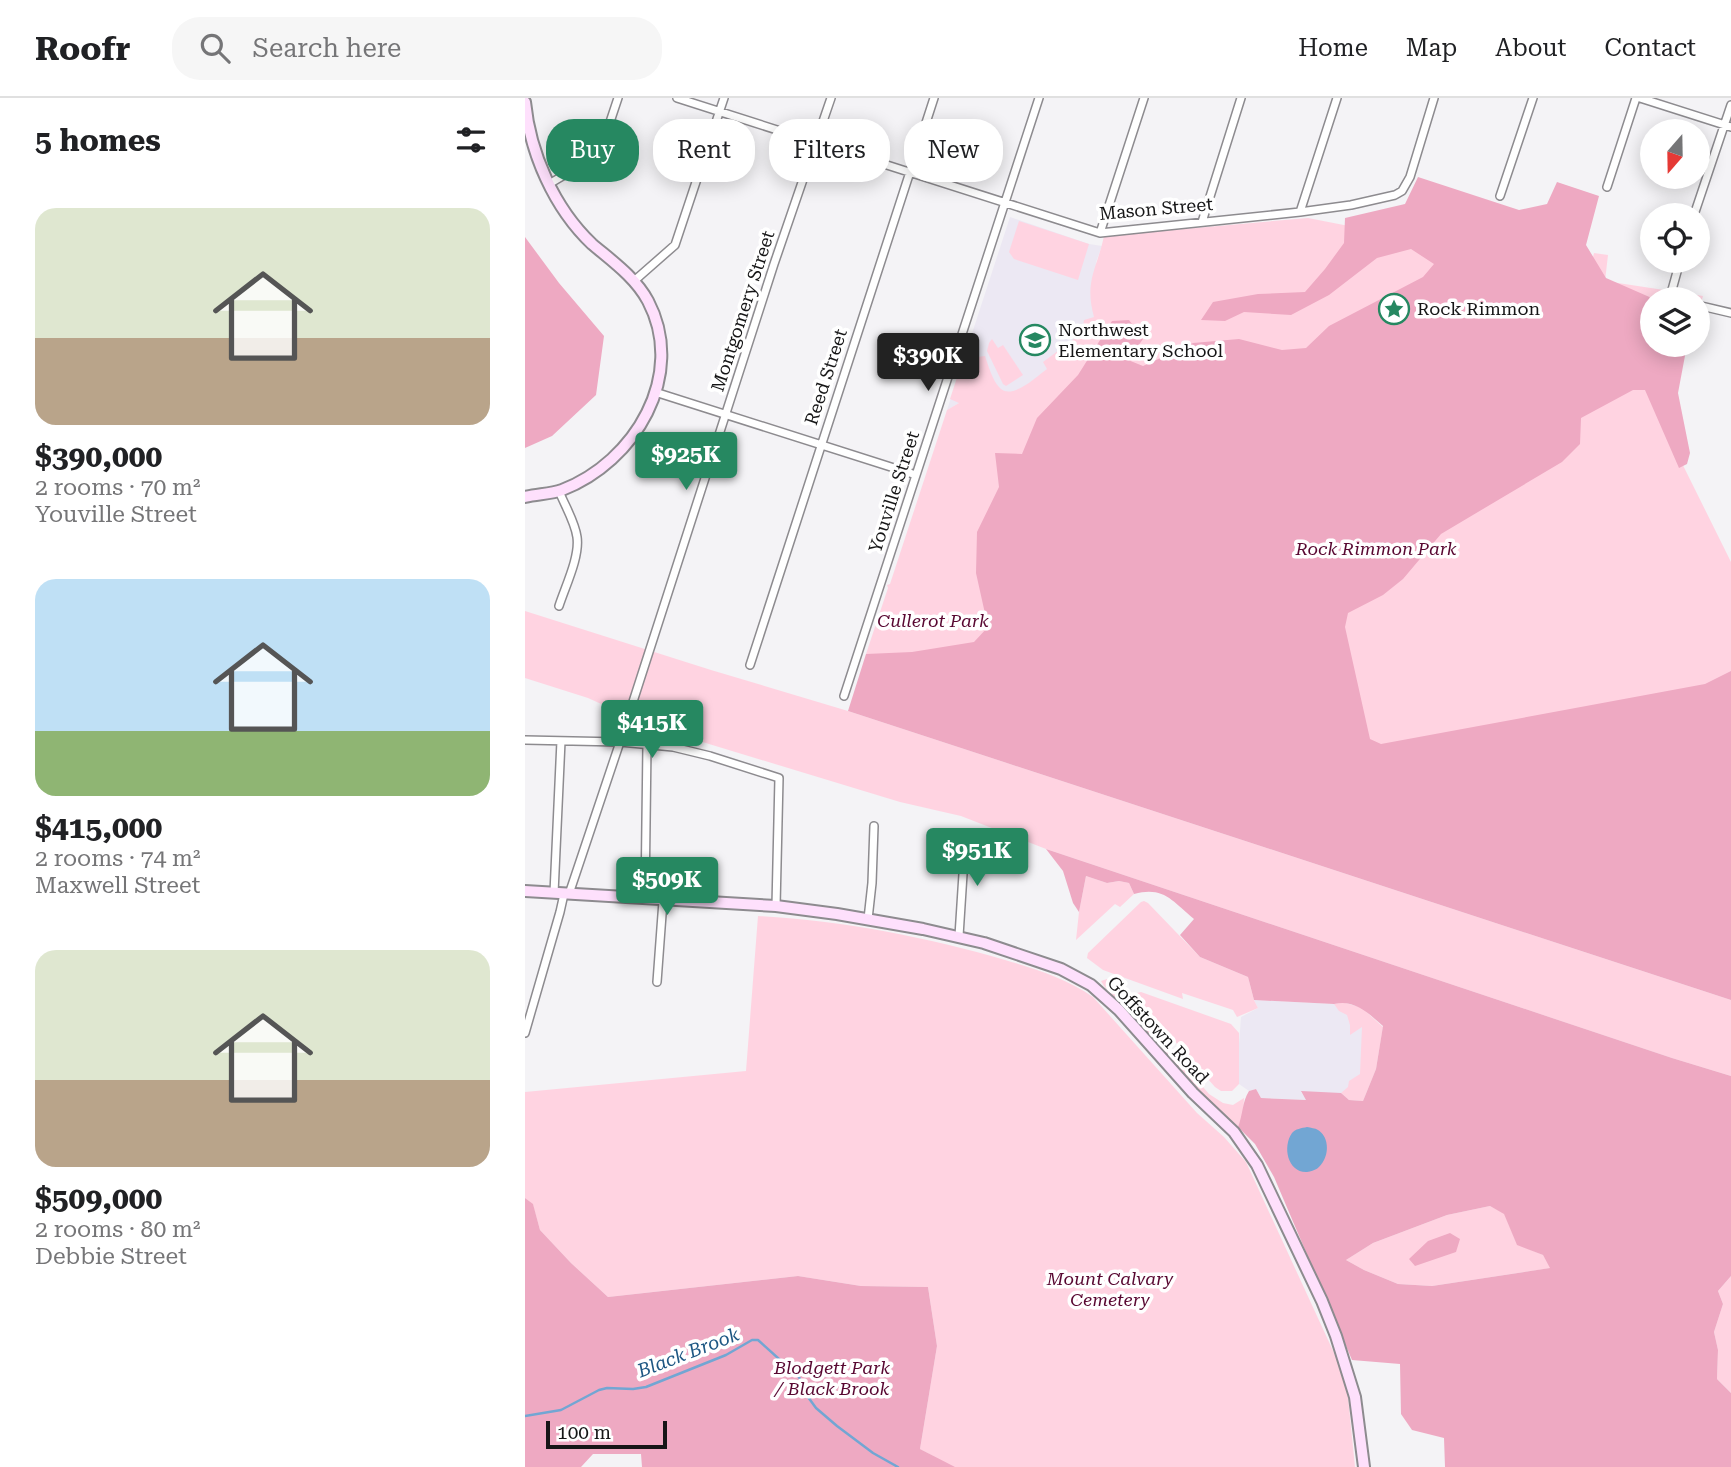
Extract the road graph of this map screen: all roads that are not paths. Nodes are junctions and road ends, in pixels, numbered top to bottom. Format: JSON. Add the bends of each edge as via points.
{"nodes":[{"id":1,"x":618,"y":98,"type":"edge"},
{"id":2,"x":677,"y":98,"type":"edge"},
{"id":3,"x":723,"y":98,"type":"edge"},
{"id":4,"x":831,"y":98,"type":"edge"},
{"id":5,"x":934,"y":98,"type":"edge"},
{"id":6,"x":1039,"y":98,"type":"edge"},
{"id":7,"x":1144,"y":98,"type":"edge"},
{"id":8,"x":1241,"y":98,"type":"edge"},
{"id":9,"x":1338,"y":98,"type":"edge"},
{"id":10,"x":1434,"y":98,"type":"edge"},
{"id":11,"x":1533,"y":98,"type":"edge"},
{"id":12,"x":1638,"y":98,"type":"edge"},
{"id":13,"x":525,"y":102,"type":"edge"},
{"id":14,"x":1731,"y":105,"type":"edge"},
{"id":15,"x":719,"y":111,"type":"junction"},
{"id":16,"x":824,"y":119,"type":"edge"},
{"id":17,"x":927,"y":119,"type":"edge"},
{"id":18,"x":1728,"y":126,"type":"edge"},
{"id":19,"x":769,"y":127,"type":"edge"},
{"id":20,"x":802,"y":182,"type":"edge"},
{"id":21,"x":906,"y":182,"type":"edge"},
{"id":22,"x":940,"y":182,"type":"edge"},
{"id":23,"x":549,"y":184,"type":"junction"},
{"id":24,"x":1607,"y":187,"type":"dead end"},
{"id":25,"x":1500,"y":196,"type":"dead end"},
{"id":26,"x":1005,"y":203,"type":"junction"},
{"id":27,"x":1699,"y":203,"type":"edge"},
{"id":28,"x":1300,"y":212,"type":"junction"},
{"id":29,"x":1202,"y":222,"type":"junction"},
{"id":30,"x":1100,"y":233,"type":"junction"},
{"id":31,"x":634,"y":281,"type":"junction"},
{"id":32,"x":1710,"y":308,"type":"edge"},
{"id":33,"x":1731,"y":313,"type":"edge"},
{"id":34,"x":655,"y":392,"type":"junction"},
{"id":35,"x":726,"y":415,"type":"junction"},
{"id":36,"x":821,"y":445,"type":"junction"},
{"id":37,"x":916,"y":475,"type":"junction"},
{"id":38,"x":559,"y":491,"type":"junction"},
{"id":39,"x":525,"y":497,"type":"edge"},
{"id":40,"x":559,"y":606,"type":"dead end"},
{"id":41,"x":750,"y":665,"type":"dead end"},
{"id":42,"x":844,"y":696,"type":"dead end"},
{"id":43,"x":525,"y":740,"type":"edge"},
{"id":44,"x":561,"y":741,"type":"junction"},
{"id":45,"x":620,"y":742,"type":"junction"},
{"id":46,"x":647,"y":745,"type":"junction"},
{"id":47,"x":874,"y":826,"type":"dead end"},
{"id":48,"x":963,"y":838,"type":"dead end"},
{"id":49,"x":525,"y":891,"type":"edge"},
{"id":50,"x":562,"y":894,"type":"junction"},
{"id":51,"x":645,"y":899,"type":"junction"},
{"id":52,"x":663,"y":901,"type":"junction"},
{"id":53,"x":776,"y":906,"type":"junction"},
{"id":54,"x":868,"y":919,"type":"junction"},
{"id":55,"x":959,"y":936,"type":"junction"},
{"id":56,"x":657,"y":982,"type":"dead end"},
{"id":57,"x":525,"y":1033,"type":"edge"},
{"id":58,"x":1364,"y":1467,"type":"edge"}],
"edges":[{"from":1,"to":23,"type":"street","via":[[595,158]]},
{"from":2,"to":15,"type":"street","name":"Mason Street"},
{"from":3,"to":15,"type":"street"},
{"from":4,"to":16,"type":"street","name":"Montgomery Street"},
{"from":5,"to":17,"type":"street","name":"Reed Street"},
{"from":6,"to":26,"type":"street","name":"Youville Street"},
{"from":7,"to":30,"type":"street"},
{"from":8,"to":29,"type":"street"},
{"from":9,"to":28,"type":"street"},
{"from":10,"to":28,"type":"street","name":"Mason Street","via":[[1402,191]]},
{"from":11,"to":25,"type":"street"},
{"from":12,"to":18,"type":"street"},
{"from":12,"to":24,"type":"street"},
{"from":13,"to":23,"type":"main road","via":[[534,149]]},
{"from":14,"to":18,"type":"street"},
{"from":15,"to":19,"type":"street","name":"Mason Street"},
{"from":15,"to":31,"type":"street","via":[[675,245]]},
{"from":18,"to":27,"type":"street"},
{"from":20,"to":35,"type":"street","name":"Montgomery Street"},
{"from":21,"to":36,"type":"street","name":"Reed Street"},
{"from":22,"to":26,"type":"street","name":"Mason Street"},
{"from":23,"to":31,"type":"main road","via":[[583,234]]},
{"from":26,"to":30,"type":"street","name":"Mason Street"},
{"from":26,"to":37,"type":"street","name":"Youville Street"},
{"from":28,"to":29,"type":"street","name":"Mason Street"},
{"from":29,"to":30,"type":"street","name":"Mason Street"},
{"from":31,"to":34,"type":"main road","via":[[650,304],[658,328],[661,365]]},
{"from":32,"to":33,"type":"street"},
{"from":34,"to":35,"type":"street"},
{"from":34,"to":38,"type":"main road","via":[[641,426],[617,456],[594,474]]},
{"from":35,"to":36,"type":"street"},
{"from":35,"to":45,"type":"street","name":"Montgomery Street"},
{"from":36,"to":37,"type":"street"},
{"from":36,"to":41,"type":"street","name":"Reed Street"},
{"from":37,"to":42,"type":"street","name":"Youville Street"},
{"from":38,"to":39,"type":"main road"},
{"from":38,"to":40,"type":"street","via":[[578,545]]},
{"from":43,"to":44,"type":"street"},
{"from":44,"to":45,"type":"street"},
{"from":44,"to":50,"type":"street"},
{"from":45,"to":46,"type":"street"},
{"from":45,"to":50,"type":"street","name":"Montgomery Street"},
{"from":46,"to":51,"type":"street"},
{"from":46,"to":53,"type":"street","via":[[683,749],[779,778]]},
{"from":47,"to":54,"type":"street"},
{"from":48,"to":55,"type":"street"},
{"from":49,"to":50,"type":"main road","name":"Goffstown Road"},
{"from":50,"to":51,"type":"main road","name":"Goffstown Road"},
{"from":50,"to":57,"type":"street"},
{"from":51,"to":52,"type":"main road","name":"Goffstown Road"},
{"from":52,"to":53,"type":"main road","name":"Goffstown Road"},
{"from":52,"to":56,"type":"street"},
{"from":53,"to":54,"type":"main road","name":"Goffstown Road"},
{"from":54,"to":55,"type":"main road","name":"Goffstown Road"},
{"from":55,"to":58,"type":"main road","name":"Goffstown Road","via":[[1041,962],[1091,985],[1243,1143],[1280,1211],[1336,1336],[1355,1397]]}]}
